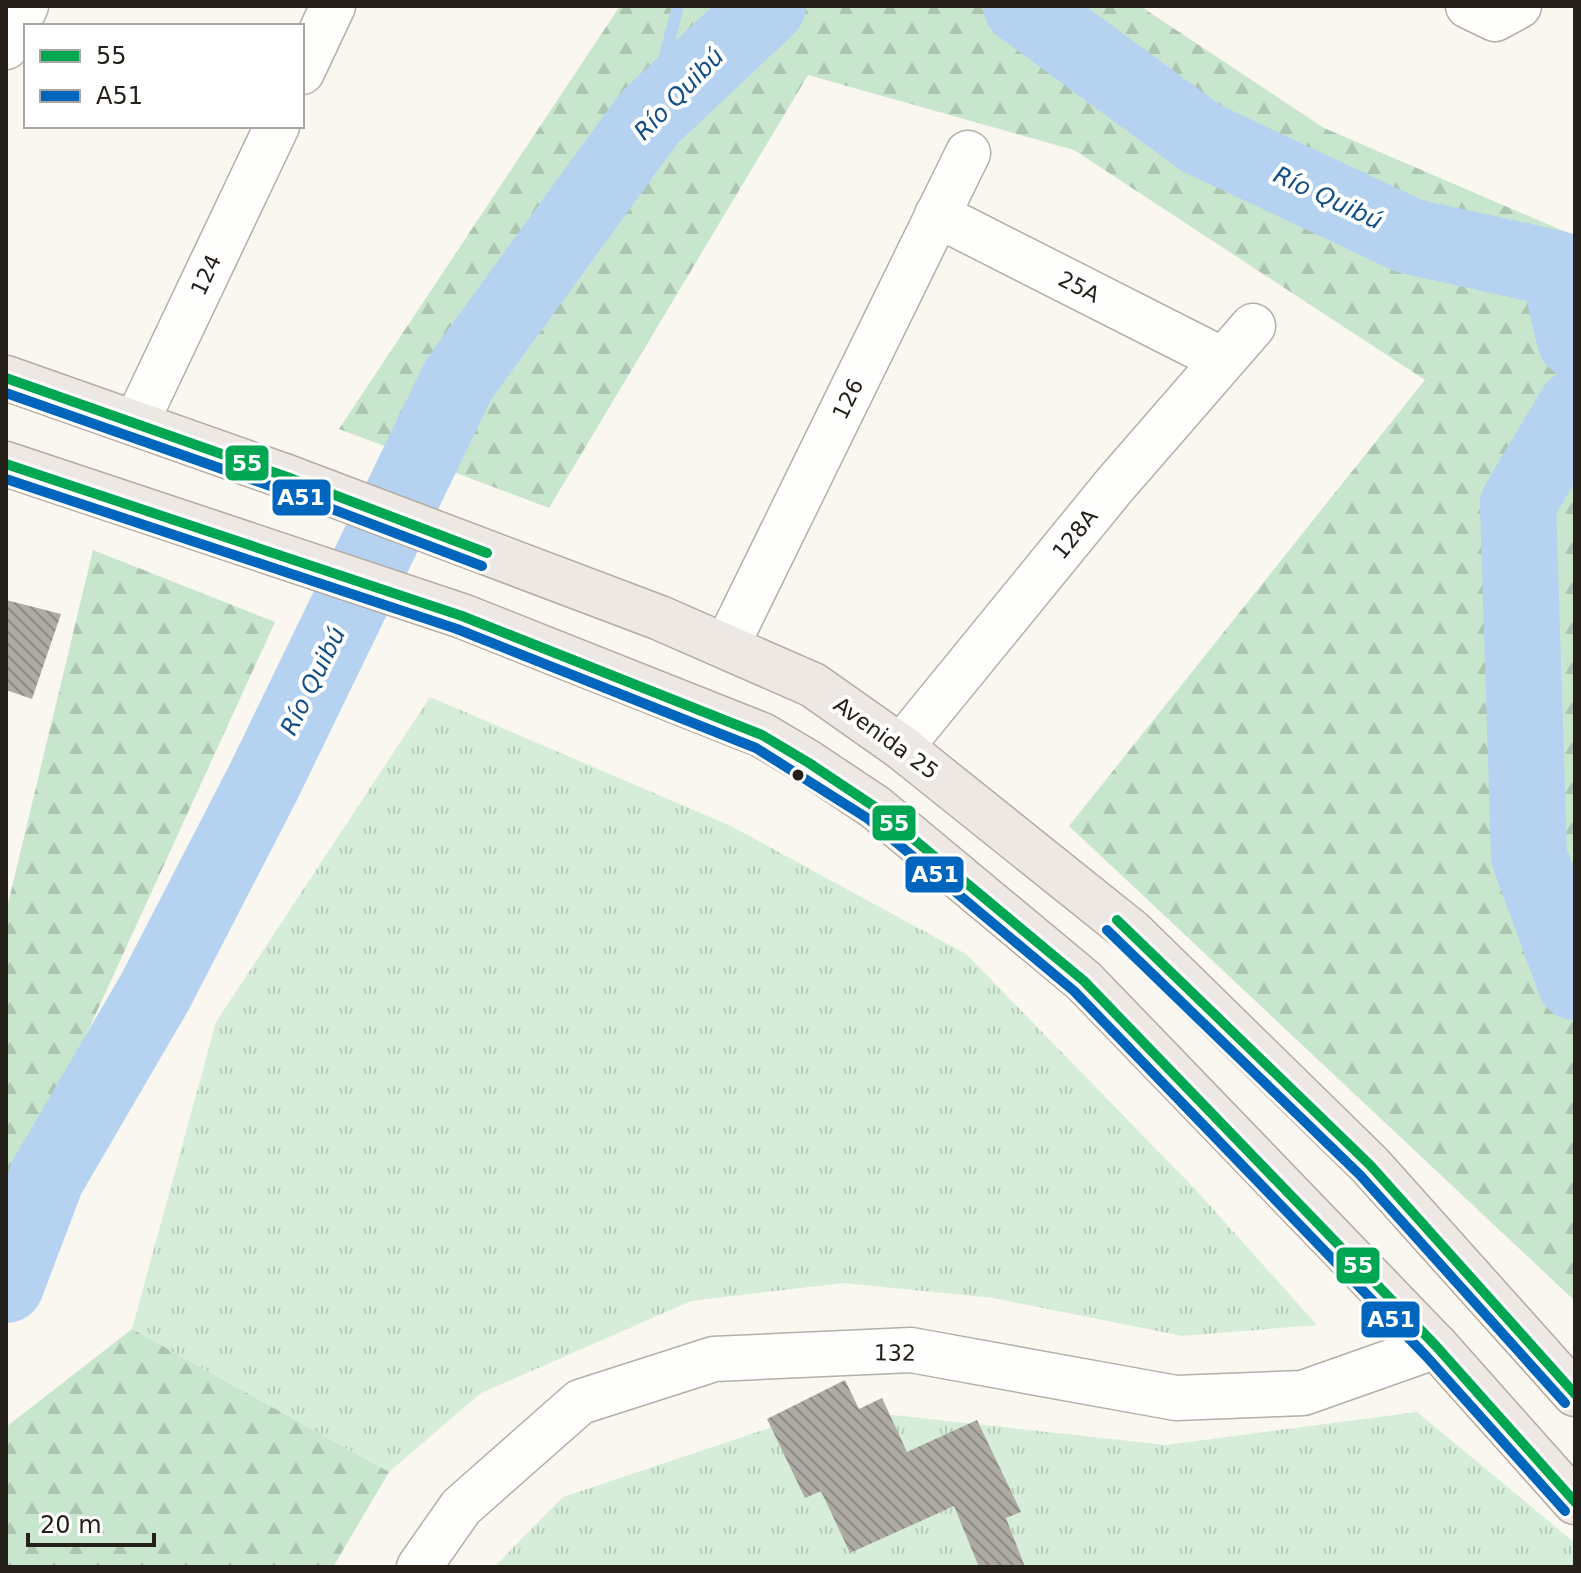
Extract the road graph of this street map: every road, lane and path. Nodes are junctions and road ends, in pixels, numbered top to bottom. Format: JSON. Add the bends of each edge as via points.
{"nodes":[{"id":1,"x":26,"y":6,"type":"edge"},
{"id":2,"x":333,"y":6,"type":"edge"},
{"id":3,"x":1468,"y":6,"type":"edge"},
{"id":4,"x":1518,"y":7,"type":"edge"},
{"id":5,"x":6,"y":47,"type":"edge"},
{"id":6,"x":304,"y":68,"type":"edge"},
{"id":7,"x":276,"y":128,"type":"edge"},
{"id":8,"x":968,"y":153,"type":"dead end"},
{"id":9,"x":937,"y":215,"type":"junction"},
{"id":10,"x":1253,"y":326,"type":"dead end"},
{"id":11,"x":1221,"y":359,"type":"junction"},
{"id":12,"x":6,"y":378,"type":"edge"},
{"id":13,"x":136,"y":423,"type":"junction"},
{"id":14,"x":6,"y":464,"type":"edge"},
{"id":15,"x":727,"y":645,"type":"junction"},
{"id":16,"x":901,"y":747,"type":"junction"},
{"id":17,"x":1436,"y":1346,"type":"junction"},
{"id":18,"x":1575,"y":1394,"type":"edge"},
{"id":19,"x":1575,"y":1502,"type":"edge"},
{"id":20,"x":419,"y":1567,"type":"edge"}],
"edges":[{"from":1,"to":5,"type":"street"},
{"from":2,"to":6,"type":"street"},
{"from":3,"to":4,"type":"street","via":[[1495,19]]},
{"from":7,"to":13,"type":"street","name":"124"},
{"from":8,"to":9,"type":"street","name":"126"},
{"from":9,"to":11,"type":"street","name":"25A"},
{"from":9,"to":15,"type":"street","name":"126"},
{"from":10,"to":11,"type":"street","name":"128A"},
{"from":11,"to":16,"type":"street","name":"128A"},
{"from":12,"to":13,"type":"main road","name":"Avenida 25"},
{"from":13,"to":15,"type":"main road","name":"Avenida 25"},
{"from":14,"to":17,"type":"main road","via":[[462,616],[762,735],[875,807],[1084,981]]},
{"from":15,"to":16,"type":"main road","name":"Avenida 25","via":[[813,685]]},
{"from":16,"to":18,"type":"main road","name":"Avenida 25","via":[[1132,932],[1370,1165]]},
{"from":17,"to":19,"type":"main road"},
{"from":17,"to":20,"type":"street","name":"132","via":[[1303,1393],[1176,1398],[911,1350],[714,1359],[580,1402],[461,1507]]}]}
